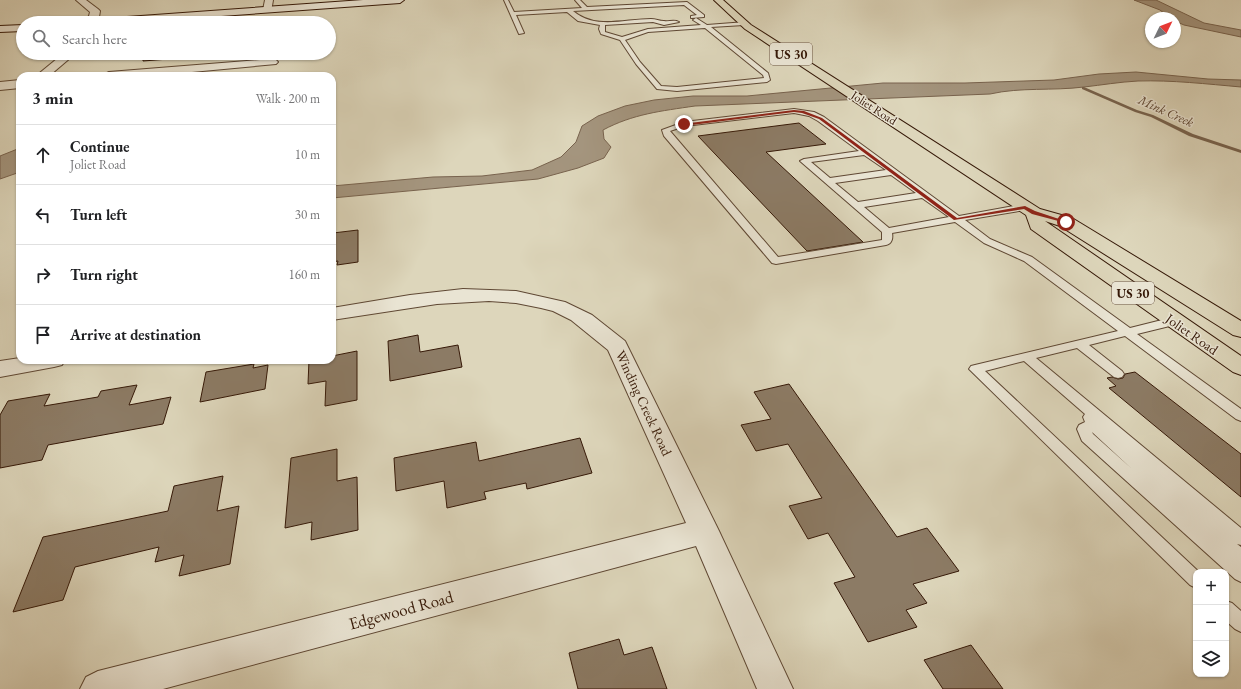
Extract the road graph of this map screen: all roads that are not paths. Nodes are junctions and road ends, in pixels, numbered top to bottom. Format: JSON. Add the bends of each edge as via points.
{"nodes":[{"id":1,"x":80,"y":0,"type":"edge"},
{"id":2,"x":269,"y":0,"type":"edge"},
{"id":3,"x":400,"y":0,"type":"edge"},
{"id":4,"x":506,"y":0,"type":"edge"},
{"id":5,"x":577,"y":0,"type":"edge"},
{"id":6,"x":632,"y":0,"type":"edge"},
{"id":7,"x":686,"y":0,"type":"edge"},
{"id":8,"x":718,"y":0,"type":"edge"},
{"id":9,"x":551,"y":6,"type":"dead end"},
{"id":10,"x":268,"y":10,"type":"junction"},
{"id":11,"x":569,"y":10,"type":"junction"},
{"id":12,"x":586,"y":10,"type":"junction"},
{"id":13,"x":555,"y":11,"type":"junction"},
{"id":14,"x":513,"y":14,"type":"junction"},
{"id":15,"x":94,"y":16,"type":"edge"},
{"id":16,"x":186,"y":16,"type":"edge"},
{"id":17,"x":736,"y":19,"type":"junction"},
{"id":18,"x":696,"y":20,"type":"junction"},
{"id":19,"x":683,"y":21,"type":"dead end"},
{"id":20,"x":690,"y":21,"type":"dead end"},
{"id":21,"x":603,"y":24,"type":"junction"},
{"id":22,"x":706,"y":26,"type":"junction"},
{"id":23,"x":16,"y":28,"type":"edge"},
{"id":24,"x":0,"y":29,"type":"edge"},
{"id":25,"x":521,"y":33,"type":"dead end"},
{"id":26,"x":622,"y":39,"type":"junction"},
{"id":27,"x":62,"y":60,"type":"edge"},
{"id":28,"x":272,"y":62,"type":"dead end"},
{"id":29,"x":47,"y":72,"type":"edge"},
{"id":30,"x":156,"y":72,"type":"edge"},
{"id":31,"x":16,"y":84,"type":"edge"},
{"id":32,"x":0,"y":86,"type":"edge"},
{"id":33,"x":865,"y":152,"type":"junction"},
{"id":34,"x":892,"y":172,"type":"junction"},
{"id":35,"x":828,"y":181,"type":"junction"},
{"id":36,"x":922,"y":195,"type":"junction"},
{"id":37,"x":857,"y":205,"type":"junction"},
{"id":38,"x":1029,"y":210,"type":"junction"},
{"id":39,"x":956,"y":219,"type":"junction"},
{"id":40,"x":887,"y":231,"type":"junction"},
{"id":41,"x":336,"y":313,"type":"edge"},
{"id":42,"x":1174,"y":321,"type":"junction"},
{"id":43,"x":1241,"y":330,"type":"edge"},
{"id":44,"x":1126,"y":332,"type":"junction"},
{"id":45,"x":1078,"y":344,"type":"junction"},
{"id":46,"x":1027,"y":357,"type":"junction"},
{"id":47,"x":30,"y":364,"type":"edge"},
{"id":48,"x":1241,"y":367,"type":"edge"},
{"id":49,"x":0,"y":369,"type":"edge"},
{"id":50,"x":1118,"y":374,"type":"dead end"},
{"id":51,"x":1241,"y":416,"type":"edge"},
{"id":52,"x":1090,"y":417,"type":"junction"},
{"id":53,"x":704,"y":531,"type":"junction"},
{"id":54,"x":1241,"y":538,"type":"edge"},
{"id":55,"x":1241,"y":557,"type":"edge"},
{"id":56,"x":1241,"y":574,"type":"edge"},
{"id":57,"x":1193,"y":577,"type":"edge"},
{"id":58,"x":1229,"y":612,"type":"edge"},
{"id":59,"x":1241,"y":623,"type":"edge"},
{"id":60,"x":98,"y":689,"type":"edge"},
{"id":61,"x":775,"y":689,"type":"edge"}],
"edges":[{"from":1,"to":15,"type":"street","via":[[95,11]]},
{"from":2,"to":10,"type":"street"},
{"from":3,"to":10,"type":"street"},
{"from":4,"to":14,"type":"lane"},
{"from":5,"to":12,"type":"lane"},
{"from":6,"to":7,"type":"lane","via":[[636,4]]},
{"from":8,"to":17,"type":"main road","name":"Joliet Road","number":"US 30"},
{"from":9,"to":13,"type":"lane"},
{"from":10,"to":16,"type":"street"},
{"from":11,"to":12,"type":"lane"},
{"from":11,"to":13,"type":"lane"},
{"from":11,"to":21,"type":"lane","via":[[580,20]]},
{"from":12,"to":18,"type":"lane","via":[[685,3],[704,17],[692,17]]},
{"from":13,"to":14,"type":"lane"},
{"from":14,"to":25,"type":"lane"},
{"from":17,"to":22,"type":"lane"},
{"from":17,"to":38,"type":"main road","name":"Joliet Road","number":"US 30"},
{"from":18,"to":20,"type":"lane"},
{"from":18,"to":22,"type":"lane"},
{"from":19,"to":21,"type":"lane","via":[[664,23],[653,20]]},
{"from":21,"to":26,"type":"lane","via":[[603,33]]},
{"from":22,"to":26,"type":"lane","via":[[646,31],[629,34]]},
{"from":22,"to":26,"type":"lane","via":[[766,74],[767,80],[677,89],[659,88]]},
{"from":23,"to":24,"type":"street"},
{"from":27,"to":29,"type":"street"},
{"from":28,"to":30,"type":"street"},
{"from":31,"to":32,"type":"street"},
{"from":33,"to":34,"type":"lane"},
{"from":33,"to":35,"type":"lane","via":[[804,161]]},
{"from":33,"to":40,"type":"lane","via":[[821,118],[803,111],[684,124],[666,130],[776,261],[886,242]]},
{"from":34,"to":35,"type":"lane"},
{"from":34,"to":36,"type":"lane"},
{"from":35,"to":37,"type":"lane"},
{"from":36,"to":37,"type":"lane"},
{"from":36,"to":39,"type":"lane"},
{"from":37,"to":40,"type":"lane"},
{"from":38,"to":39,"type":"lane"},
{"from":38,"to":42,"type":"main road","name":"Joliet Road","number":"US 30","via":[[1037,225]]},
{"from":38,"to":43,"type":"main road","name":"Joliet Road","number":"US 30","via":[[1066,222]]},
{"from":39,"to":40,"type":"lane"},
{"from":39,"to":44,"type":"lane","via":[[987,241],[1028,258]]},
{"from":41,"to":53,"type":"street","name":"Winding Creek Road","via":[[438,297],[485,294],[526,298],[562,308],[592,323],[617,346]]},
{"from":42,"to":44,"type":"lane"},
{"from":42,"to":48,"type":"main road","name":"Joliet Road","number":"US 30"},
{"from":44,"to":45,"type":"lane"},
{"from":44,"to":51,"type":"lane"},
{"from":45,"to":46,"type":"lane"},
{"from":45,"to":50,"type":"lane"},
{"from":46,"to":52,"type":"lane"},
{"from":46,"to":57,"type":"lane","via":[[975,369]]},
{"from":47,"to":49,"type":"street"},
{"from":52,"to":54,"type":"lane"},
{"from":52,"to":55,"type":"lane"},
{"from":52,"to":56,"type":"lane","via":[[1084,429],[1087,437]]},
{"from":53,"to":60,"type":"street","name":"Edgewood Road"},
{"from":53,"to":61,"type":"street","name":"Winding Creek Road"},
{"from":58,"to":59,"type":"lane"}]}
